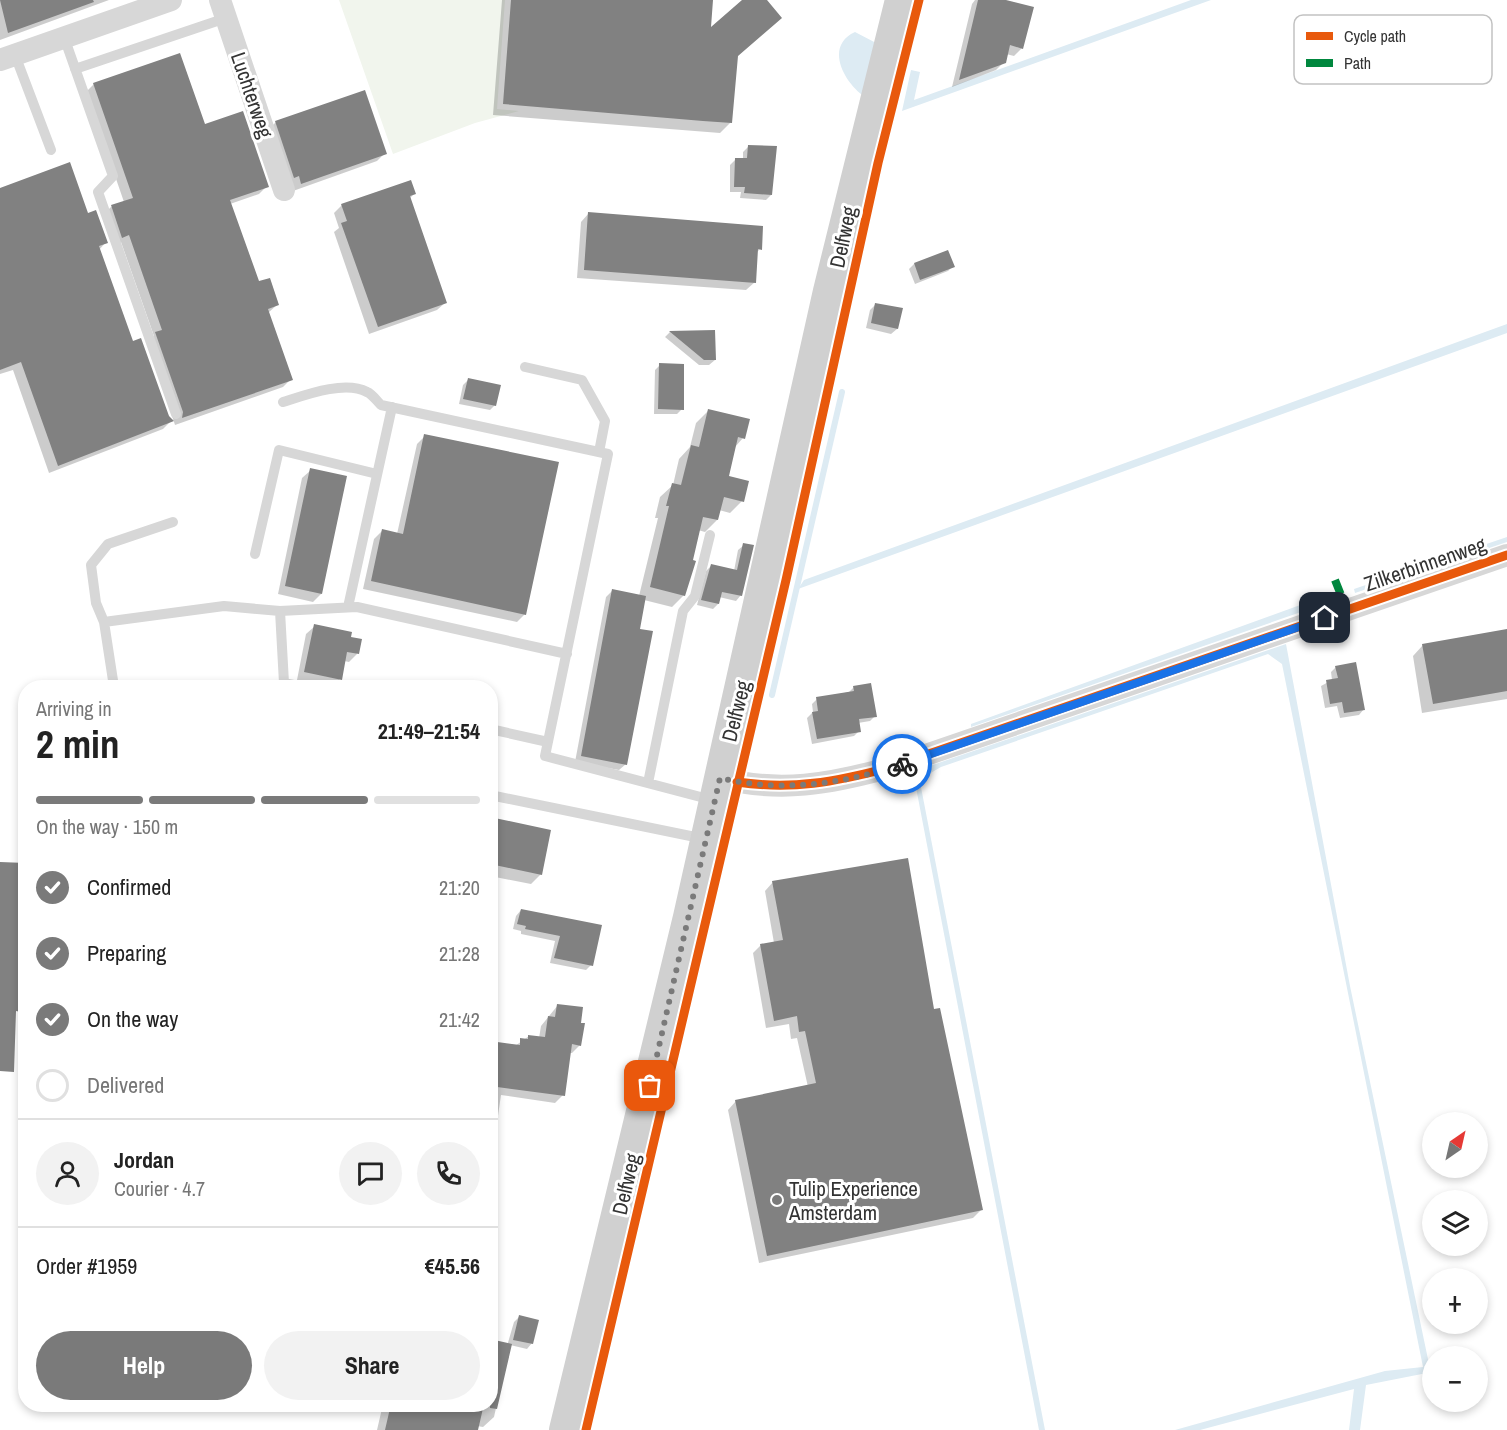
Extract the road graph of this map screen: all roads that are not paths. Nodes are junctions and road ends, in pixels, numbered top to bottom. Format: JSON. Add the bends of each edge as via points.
{"nodes":[{"id":1,"x":171,"y":0,"type":"edge"},
{"id":2,"x":901,"y":0,"type":"edge"},
{"id":3,"x":223,"y":9,"type":"edge"},
{"id":4,"x":64,"y":37,"type":"junction"},
{"id":5,"x":8,"y":57,"type":"edge"},
{"id":6,"x":75,"y":69,"type":"junction"},
{"id":7,"x":51,"y":150,"type":"dead end"},
{"id":8,"x":284,"y":190,"type":"dead end"},
{"id":9,"x":525,"y":367,"type":"dead end"},
{"id":10,"x":283,"y":402,"type":"dead end"},
{"id":11,"x":392,"y":407,"type":"junction"},
{"id":12,"x":176,"y":414,"type":"dead end"},
{"id":13,"x":599,"y":452,"type":"junction"},
{"id":14,"x":377,"y":474,"type":"junction"},
{"id":15,"x":173,"y":522,"type":"dead end"},
{"id":16,"x":710,"y":535,"type":"dead end"},
{"id":17,"x":255,"y":554,"type":"dead end"},
{"id":18,"x":1507,"y":555,"type":"edge"},
{"id":19,"x":348,"y":608,"type":"junction"},
{"id":20,"x":280,"y":611,"type":"junction"},
{"id":21,"x":104,"y":622,"type":"junction"},
{"id":22,"x":567,"y":654,"type":"junction"},
{"id":23,"x":113,"y":680,"type":"edge"},
{"id":24,"x":284,"y":680,"type":"edge"},
{"id":25,"x":498,"y":731,"type":"edge"},
{"id":26,"x":548,"y":742,"type":"junction"},
{"id":27,"x":648,"y":783,"type":"junction"},
{"id":28,"x":718,"y":789,"type":"junction"},
{"id":29,"x":498,"y":797,"type":"edge"},
{"id":30,"x":706,"y":839,"type":"junction"},
{"id":31,"x":565,"y":1430,"type":"edge"}],
"edges":[{"from":1,"to":4,"type":"street"},
{"from":2,"to":28,"type":"main road","name":"Delfweg","via":[[829,291]]},
{"from":3,"to":6,"type":"lane"},
{"from":3,"to":8,"type":"street","name":"Luchterweg"},
{"from":4,"to":5,"type":"street"},
{"from":4,"to":6,"type":"lane"},
{"from":5,"to":7,"type":"lane"},
{"from":6,"to":12,"type":"lane","via":[[113,176],[98,192]]},
{"from":9,"to":13,"type":"lane","via":[[582,380],[605,421]]},
{"from":10,"to":11,"type":"lane","via":[[343,388],[366,391],[381,405]]},
{"from":11,"to":13,"type":"lane"},
{"from":11,"to":14,"type":"lane"},
{"from":13,"to":22,"type":"lane","via":[[608,454]]},
{"from":14,"to":17,"type":"lane","via":[[279,450]]},
{"from":14,"to":19,"type":"lane"},
{"from":15,"to":21,"type":"lane","via":[[108,544],[91,564],[96,603]]},
{"from":16,"to":27,"type":"lane","via":[[695,596],[683,611]]},
{"from":18,"to":28,"type":"street","name":"Zilkerbinnenweg","via":[[888,768],[833,783]]},
{"from":19,"to":20,"type":"lane"},
{"from":19,"to":22,"type":"lane"},
{"from":20,"to":21,"type":"lane","via":[[224,606]]},
{"from":20,"to":24,"type":"lane"},
{"from":21,"to":23,"type":"lane"},
{"from":22,"to":26,"type":"lane"},
{"from":25,"to":26,"type":"lane"},
{"from":26,"to":27,"type":"lane","via":[[545,756]]},
{"from":27,"to":28,"type":"lane"},
{"from":28,"to":30,"type":"main road","name":"Delfweg"},
{"from":29,"to":30,"type":"lane"},
{"from":30,"to":31,"type":"main road","name":"Delfweg"}]}
